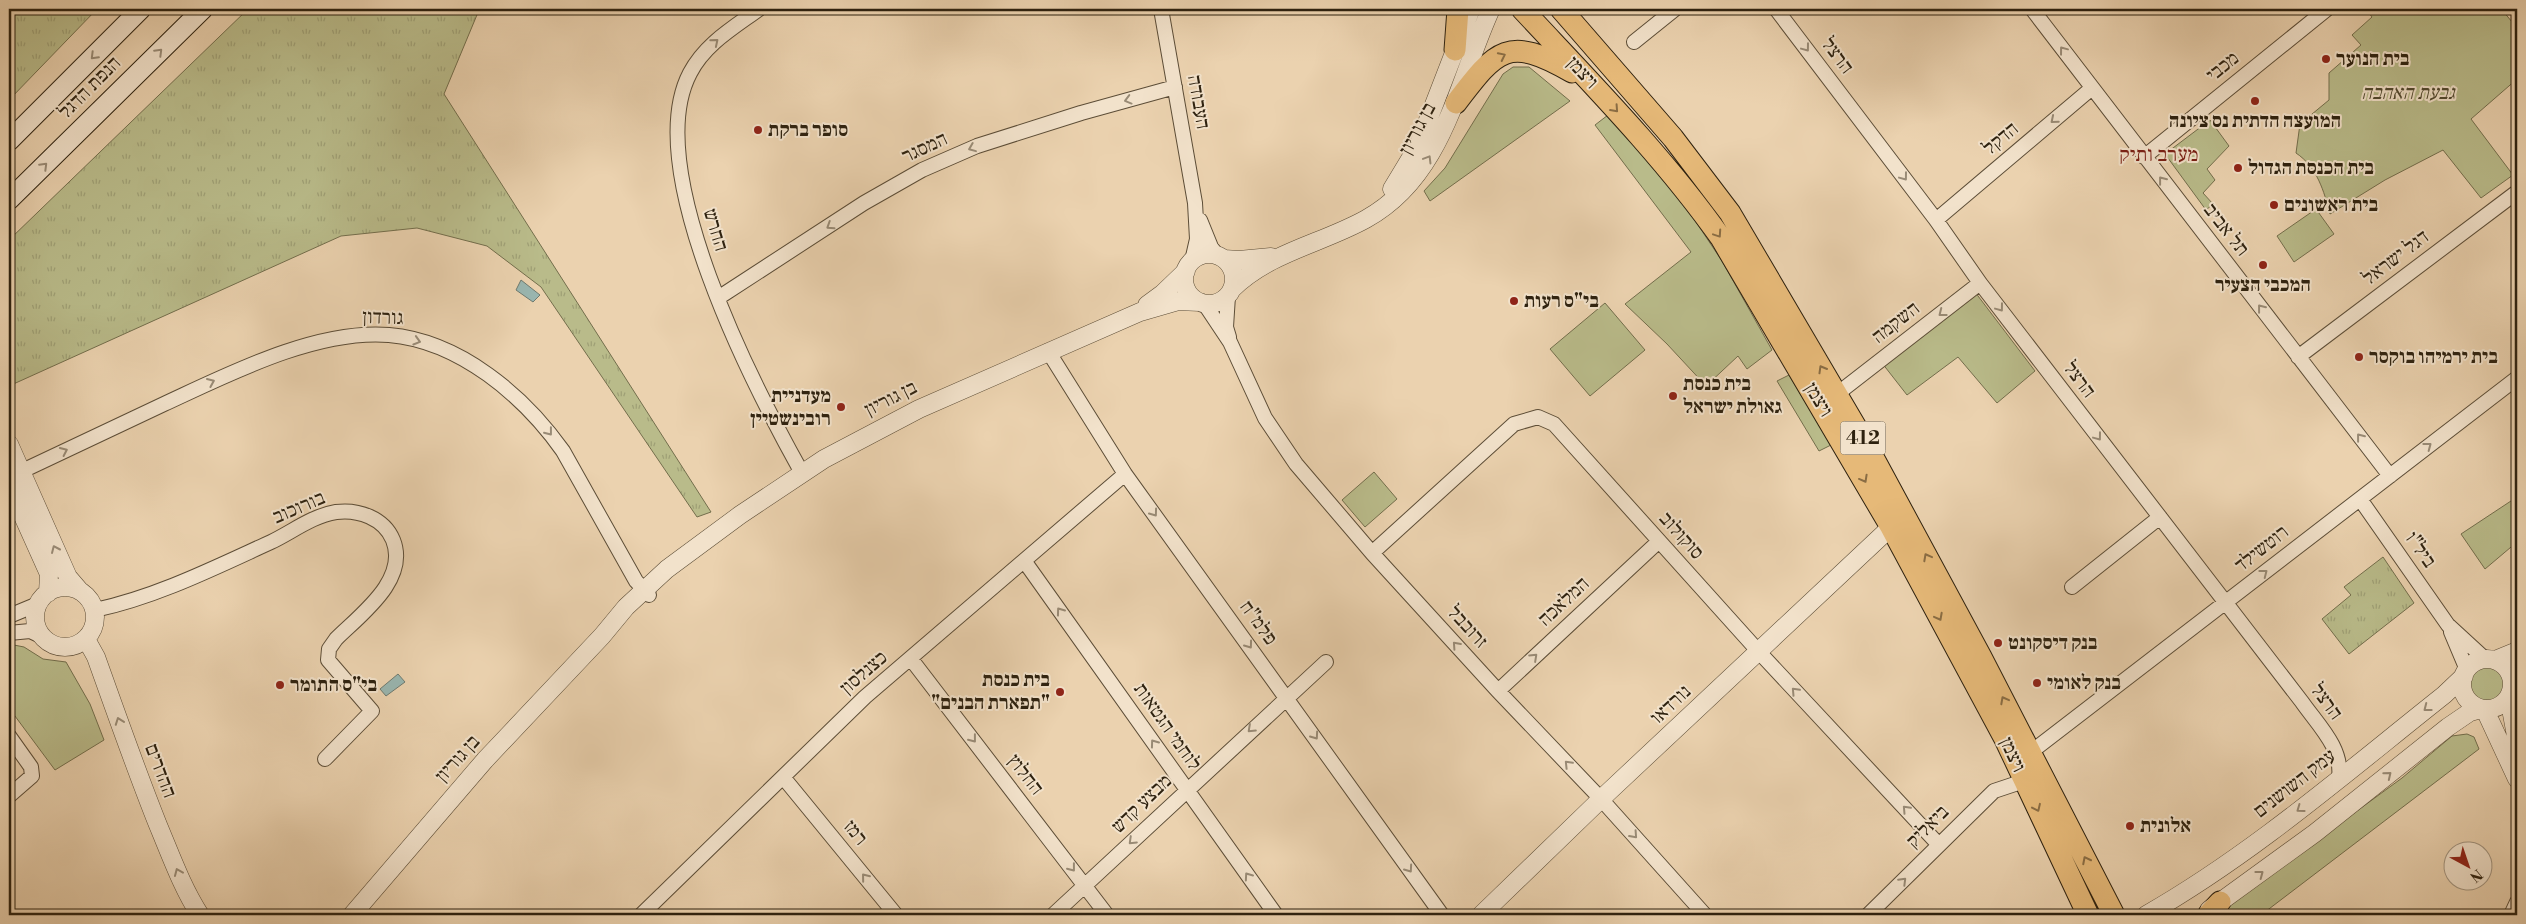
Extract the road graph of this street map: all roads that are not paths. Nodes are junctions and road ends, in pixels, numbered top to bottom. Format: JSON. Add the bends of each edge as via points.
{"nodes":[{"id":1,"x":141,"y":9,"type":"edge"},
{"id":2,"x":203,"y":9,"type":"edge"},
{"id":3,"x":758,"y":9,"type":"edge"},
{"id":4,"x":1161,"y":9,"type":"edge"},
{"id":5,"x":1458,"y":9,"type":"edge"},
{"id":6,"x":1471,"y":9,"type":"edge"},
{"id":7,"x":1492,"y":9,"type":"edge"},
{"id":8,"x":1522,"y":9,"type":"edge"},
{"id":9,"x":1561,"y":9,"type":"edge"},
{"id":10,"x":1675,"y":9,"type":"edge"},
{"id":11,"x":1776,"y":9,"type":"edge"},
{"id":12,"x":2032,"y":9,"type":"edge"},
{"id":13,"x":2327,"y":9,"type":"edge"},
{"id":14,"x":1634,"y":42,"type":"dead end"},
{"id":15,"x":1455,"y":50,"type":"junction"},
{"id":16,"x":1590,"y":82,"type":"junction"},
{"id":17,"x":1175,"y":87,"type":"junction"},
{"id":18,"x":2092,"y":88,"type":"junction"},
{"id":19,"x":1456,"y":103,"type":"junction"},
{"id":20,"x":9,"y":141,"type":"edge"},
{"id":21,"x":2144,"y":156,"type":"junction"},
{"id":22,"x":2517,"y":192,"type":"edge"},
{"id":23,"x":9,"y":200,"type":"edge"},
{"id":24,"x":1195,"y":202,"type":"junction"},
{"id":25,"x":1936,"y":220,"type":"junction"},
{"id":26,"x":1338,"y":233,"type":"junction"},
{"id":27,"x":1279,"y":255,"type":"junction"},
{"id":28,"x":1220,"y":257,"type":"junction"},
{"id":29,"x":1189,"y":266,"type":"junction"},
{"id":30,"x":1980,"y":283,"type":"junction"},
{"id":31,"x":1230,"y":292,"type":"junction"},
{"id":32,"x":718,"y":298,"type":"junction"},
{"id":33,"x":1202,"y":303,"type":"junction"},
{"id":34,"x":1128,"y":318,"type":"junction"},
{"id":35,"x":1230,"y":342,"type":"junction"},
{"id":36,"x":1048,"y":351,"type":"junction"},
{"id":37,"x":2298,"y":357,"type":"junction"},
{"id":38,"x":2517,"y":378,"type":"edge"},
{"id":39,"x":1837,"y":394,"type":"junction"},
{"id":40,"x":9,"y":444,"type":"edge"},
{"id":41,"x":802,"y":473,"type":"junction"},
{"id":42,"x":1125,"y":474,"type":"junction"},
{"id":43,"x":2390,"y":476,"type":"junction"},
{"id":44,"x":14,"y":478,"type":"edge"},
{"id":45,"x":2360,"y":499,"type":"junction"},
{"id":46,"x":2160,"y":517,"type":"junction"},
{"id":47,"x":1891,"y":527,"type":"junction"},
{"id":48,"x":1658,"y":542,"type":"junction"},
{"id":49,"x":1372,"y":553,"type":"junction"},
{"id":50,"x":1025,"y":562,"type":"junction"},
{"id":51,"x":2072,"y":587,"type":"dead end"},
{"id":52,"x":80,"y":591,"type":"junction"},
{"id":53,"x":647,"y":592,"type":"junction"},
{"id":54,"x":43,"y":598,"type":"junction"},
{"id":55,"x":2226,"y":603,"type":"junction"},
{"id":56,"x":94,"y":610,"type":"junction"},
{"id":57,"x":9,"y":616,"type":"edge"},
{"id":58,"x":2448,"y":624,"type":"junction"},
{"id":59,"x":9,"y":633,"type":"edge"},
{"id":60,"x":43,"y":637,"type":"junction"},
{"id":61,"x":86,"y":639,"type":"junction"},
{"id":62,"x":2517,"y":651,"type":"edge"},
{"id":63,"x":1759,"y":652,"type":"junction"},
{"id":64,"x":911,"y":659,"type":"junction"},
{"id":65,"x":2490,"y":660,"type":"junction"},
{"id":66,"x":1326,"y":662,"type":"dead end"},
{"id":67,"x":2465,"y":673,"type":"junction"},
{"id":68,"x":2513,"y":689,"type":"edge"},
{"id":69,"x":1498,"y":691,"type":"junction"},
{"id":70,"x":1287,"y":696,"type":"junction"},
{"id":71,"x":2483,"y":709,"type":"junction"},
{"id":72,"x":9,"y":736,"type":"edge"},
{"id":73,"x":2517,"y":741,"type":"edge"},
{"id":74,"x":2031,"y":752,"type":"junction"},
{"id":75,"x":325,"y":759,"type":"dead end"},
{"id":76,"x":783,"y":777,"type":"junction"},
{"id":77,"x":2338,"y":778,"type":"junction"},
{"id":78,"x":2517,"y":779,"type":"edge"},
{"id":79,"x":2024,"y":780,"type":"junction"},
{"id":80,"x":1187,"y":789,"type":"junction"},
{"id":81,"x":9,"y":796,"type":"edge"},
{"id":82,"x":1601,"y":799,"type":"junction"},
{"id":83,"x":1939,"y":845,"type":"junction"},
{"id":84,"x":2070,"y":878,"type":"junction"},
{"id":85,"x":1086,"y":885,"type":"junction"},
{"id":86,"x":2517,"y":902,"type":"edge"},
{"id":87,"x":2214,"y":909,"type":"edge"},
{"id":88,"x":200,"y":915,"type":"edge"},
{"id":89,"x":352,"y":915,"type":"edge"},
{"id":90,"x":641,"y":915,"type":"edge"},
{"id":91,"x":896,"y":915,"type":"edge"},
{"id":92,"x":1054,"y":915,"type":"edge"},
{"id":93,"x":1107,"y":915,"type":"edge"},
{"id":94,"x":1276,"y":915,"type":"edge"},
{"id":95,"x":1442,"y":915,"type":"edge"},
{"id":96,"x":1482,"y":915,"type":"edge"},
{"id":97,"x":1705,"y":915,"type":"edge"},
{"id":98,"x":1868,"y":915,"type":"edge"},
{"id":99,"x":2073,"y":915,"type":"edge"},
{"id":100,"x":2088,"y":915,"type":"edge"},
{"id":101,"x":2114,"y":915,"type":"edge"},
{"id":102,"x":2146,"y":915,"type":"edge"},
{"id":103,"x":2200,"y":915,"type":"edge"},
{"id":104,"x":2512,"y":915,"type":"edge"}],
"edges":[{"from":1,"to":20,"type":"main road","name":"הנפת הדגל","one_way":true},
{"from":23,"to":2,"type":"main road","name":"הנפת הדגל","one_way":true},
{"from":32,"to":3,"type":"street","name":"החרש","one_way":true,"via":[[686,206],[679,127],[687,81],[705,51]]},
{"from":4,"to":17,"type":"street","name":"העבודה"},
{"from":5,"to":15,"type":"main road"},
{"from":6,"to":15,"type":"street","name":"בן גוריון"},
{"from":7,"to":19,"type":"street","name":"בן גוריון"},
{"from":8,"to":16,"type":"main road","name":"ויצמן","number":"412"},
{"from":39,"to":9,"type":"main road","name":"ויצמן","number":"412","one_way":true,"via":[[1721,201],[1645,104]]},
{"from":10,"to":14,"type":"street"},
{"from":11,"to":25,"type":"street","name":"הרצל","one_way":true},
{"from":18,"to":12,"type":"street","name":"תל אביב","one_way":true},
{"from":13,"to":21,"type":"street","name":"מכבי"},
{"from":15,"to":26,"type":"street","name":"בן גוריון","via":[[1409,164],[1378,206]]},
{"from":19,"to":16,"type":"main road","one_way":true,"via":[[1487,65],[1514,51],[1544,56]]},
{"from":16,"to":47,"type":"main road","name":"ויצמן","number":"412","one_way":true,"via":[[1689,196],[1721,238]]},
{"from":17,"to":24,"type":"street","name":"העבודה"},
{"from":17,"to":32,"type":"street","name":"המסגר","one_way":true,"via":[[1047,123],[977,146],[929,167],[864,203]]},
{"from":18,"to":21,"type":"street","name":"תל אביב"},
{"from":18,"to":25,"type":"street","name":"הדקל","one_way":true},
{"from":26,"to":19,"type":"street","name":"בן גוריון","one_way":true,"via":[[1379,212],[1404,190],[1425,164]]},
{"from":37,"to":21,"type":"street","name":"תל אביב","one_way":true},
{"from":22,"to":37,"type":"street","name":"דגל ישראל"},
{"from":24,"to":28,"type":"street","name":"העבודה","via":[[1203,229]]},
{"from":24,"to":29,"type":"street","name":"העבודה","via":[[1197,239]]},
{"from":25,"to":30,"type":"street","name":"הרצל"},
{"from":26,"to":27,"type":"street","name":"בן גוריון"},
{"from":27,"to":28,"type":"street","name":"בן גוריון","via":[[1256,259]]},
{"from":27,"to":31,"type":"street","name":"בן גוריון","via":[[1252,271]]},
{"from":28,"to":29,"type":"street","via":[[1204,254]]},
{"from":28,"to":31,"type":"street","via":[[1233,272]]},
{"from":29,"to":33,"type":"street","via":[[1186,288]]},
{"from":29,"to":34,"type":"street","name":"בן גוריון","via":[[1162,294]]},
{"from":30,"to":39,"type":"street","name":"השקמה","one_way":true},
{"from":30,"to":46,"type":"street","name":"הרצל","one_way":true},
{"from":31,"to":33,"type":"street","via":[[1218,302]]},
{"from":31,"to":35,"type":"street","name":"זרובבל","via":[[1226,328]]},
{"from":32,"to":41,"type":"street","name":"החרש","via":[[765,403]]},
{"from":33,"to":34,"type":"street","name":"בן גוריון","via":[[1167,304]]},
{"from":33,"to":35,"type":"street","name":"זרובבל"},
{"from":34,"to":36,"type":"street","name":"בן גוריון"},
{"from":35,"to":49,"type":"street","name":"זרובבל","via":[[1265,418],[1280,442]]},
{"from":36,"to":41,"type":"street","name":"בן גוריון","via":[[919,408]]},
{"from":36,"to":42,"type":"street","name":"פלמ\"ח"},
{"from":43,"to":37,"type":"street","name":"תל אביב","one_way":true},
{"from":43,"to":38,"type":"street","name":"רוטשילד","one_way":true},
{"from":74,"to":39,"type":"main road","name":"ויצמן","number":"412","one_way":true},
{"from":40,"to":44,"type":"street"},
{"from":41,"to":53,"type":"street","name":"בן גוריון","via":[[740,515]]},
{"from":42,"to":50,"type":"street","name":"כצנלסון"},
{"from":42,"to":70,"type":"street","name":"פלמ\"ח","one_way":true},
{"from":43,"to":45,"type":"street","name":"רוטשילד"},
{"from":52,"to":44,"type":"street","one_way":true,"via":[[68,577]]},
{"from":44,"to":53,"type":"street","name":"גורדון","one_way":true,"via":[[264,358],[327,341],[369,334],[390,335],[441,349],[465,361],[490,375],[527,407],[563,451],[631,572]]},
{"from":44,"to":54,"type":"street","via":[[49,574]]},
{"from":55,"to":45,"type":"street","name":"רוטשילד","one_way":true},
{"from":45,"to":58,"type":"street","name":"ביל\"ו"},
{"from":46,"to":51,"type":"street"},
{"from":46,"to":55,"type":"street","name":"הרצל"},
{"from":47,"to":63,"type":"street","name":"נורדאו"},
{"from":47,"to":79,"type":"main road","name":"ויצמן","number":"412","one_way":true},
{"from":48,"to":49,"type":"street","name":"סוקולוב","via":[[1568,438],[1554,424],[1538,417],[1514,424]]},
{"from":48,"to":63,"type":"street","name":"סוקולוב"},
{"from":69,"to":48,"type":"street","name":"המלאכה","one_way":true},
{"from":69,"to":49,"type":"street","name":"זרובבל","one_way":true},
{"from":50,"to":64,"type":"street","name":"כצנלסון"},
{"from":80,"to":50,"type":"street","name":"לוחמי הגטאות","one_way":true},
{"from":52,"to":54,"type":"street","via":[[64,587]]},
{"from":52,"to":56,"type":"street","via":[[92,602]]},
{"from":53,"to":89,"type":"street","name":"בן גוריון","via":[[485,760]]},
{"from":54,"to":57,"type":"street"},
{"from":54,"to":60,"type":"street","via":[[35,621]]},
{"from":55,"to":74,"type":"street","name":"רוטשילד"},
{"from":55,"to":77,"type":"street","name":"הרצל","via":[[2334,748],[2340,766]]},
{"from":56,"to":61,"type":"street","via":[[94,626]]},
{"from":56,"to":75,"type":"street","name":"בורוכוב","via":[[129,603],[167,588],[273,541],[318,517],[350,511],[370,516],[392,536],[396,546],[393,571],[386,587],[336,639],[328,660],[372,711]]},
{"from":58,"to":65,"type":"street","name":"ביל\"ו"},
{"from":58,"to":67,"type":"street","name":"ביל\"ו"},
{"from":59,"to":60,"type":"street","via":[[30,632]]},
{"from":60,"to":61,"type":"street","via":[[60,647]]},
{"from":88,"to":61,"type":"street","name":"ההדרים","one_way":true,"via":[[176,870],[138,776],[96,657]]},
{"from":62,"to":65,"type":"street"},
{"from":63,"to":82,"type":"street","name":"נורדאו"},
{"from":83,"to":63,"type":"street","name":"סוקולוב","one_way":true},
{"from":64,"to":76,"type":"street","name":"כצנלסון","via":[[865,697]]},
{"from":64,"to":85,"type":"street","name":"החלוץ","one_way":true},
{"from":65,"to":67,"type":"street","via":[[2476,662]]},
{"from":65,"to":68,"type":"street","via":[[2506,668]]},
{"from":66,"to":70,"type":"street","name":"מבצע קדש"},
{"from":67,"to":71,"type":"street","via":[[2465,696],[2474,706]]},
{"from":67,"to":77,"type":"street","name":"עמק השושנים","one_way":true,"via":[[2444,695]]},
{"from":68,"to":71,"type":"street","via":[[2501,706]]},
{"from":68,"to":73,"type":"street"},
{"from":82,"to":69,"type":"street","name":"זרובבל","one_way":true},
{"from":70,"to":80,"type":"street","name":"מבצע קדש","one_way":true},
{"from":70,"to":95,"type":"street","name":"פלמ\"ח","one_way":true},
{"from":71,"to":78,"type":"street"},
{"from":87,"to":71,"type":"street","one_way":true,"via":[[2448,727],[2470,712]]},
{"from":72,"to":81,"type":"street","via":[[30,767],[32,776]]},
{"from":101,"to":74,"type":"main road","name":"ויצמן","number":"412","one_way":true},
{"from":76,"to":90,"type":"street","name":"כצנלסון"},
{"from":91,"to":76,"type":"street","name":"רמז","one_way":true},
{"from":77,"to":102,"type":"street","name":"עמק השושנים","one_way":true,"via":[[2199,883]]},
{"from":79,"to":83,"type":"street","name":"ביאליק","via":[[1994,790]]},
{"from":79,"to":84,"type":"main road","name":"ויצמן","number":"412","one_way":true},
{"from":80,"to":85,"type":"street","name":"מבצע קדש","one_way":true},
{"from":94,"to":80,"type":"street","name":"לוחמי הגטאות","one_way":true},
{"from":82,"to":96,"type":"street","name":"נורדאו"},
{"from":82,"to":97,"type":"street","name":"זרובבל","one_way":true},
{"from":98,"to":83,"type":"street","name":"ביאליק","one_way":true},
{"from":84,"to":99,"type":"main road"},
{"from":84,"to":100,"type":"main road","name":"ויצמן","number":"412"},
{"from":85,"to":92,"type":"street","name":"מבצע קדש"},
{"from":85,"to":93,"type":"street","name":"החלוץ"},
{"from":86,"to":104,"type":"street"},
{"from":87,"to":103,"type":"street"}]}
